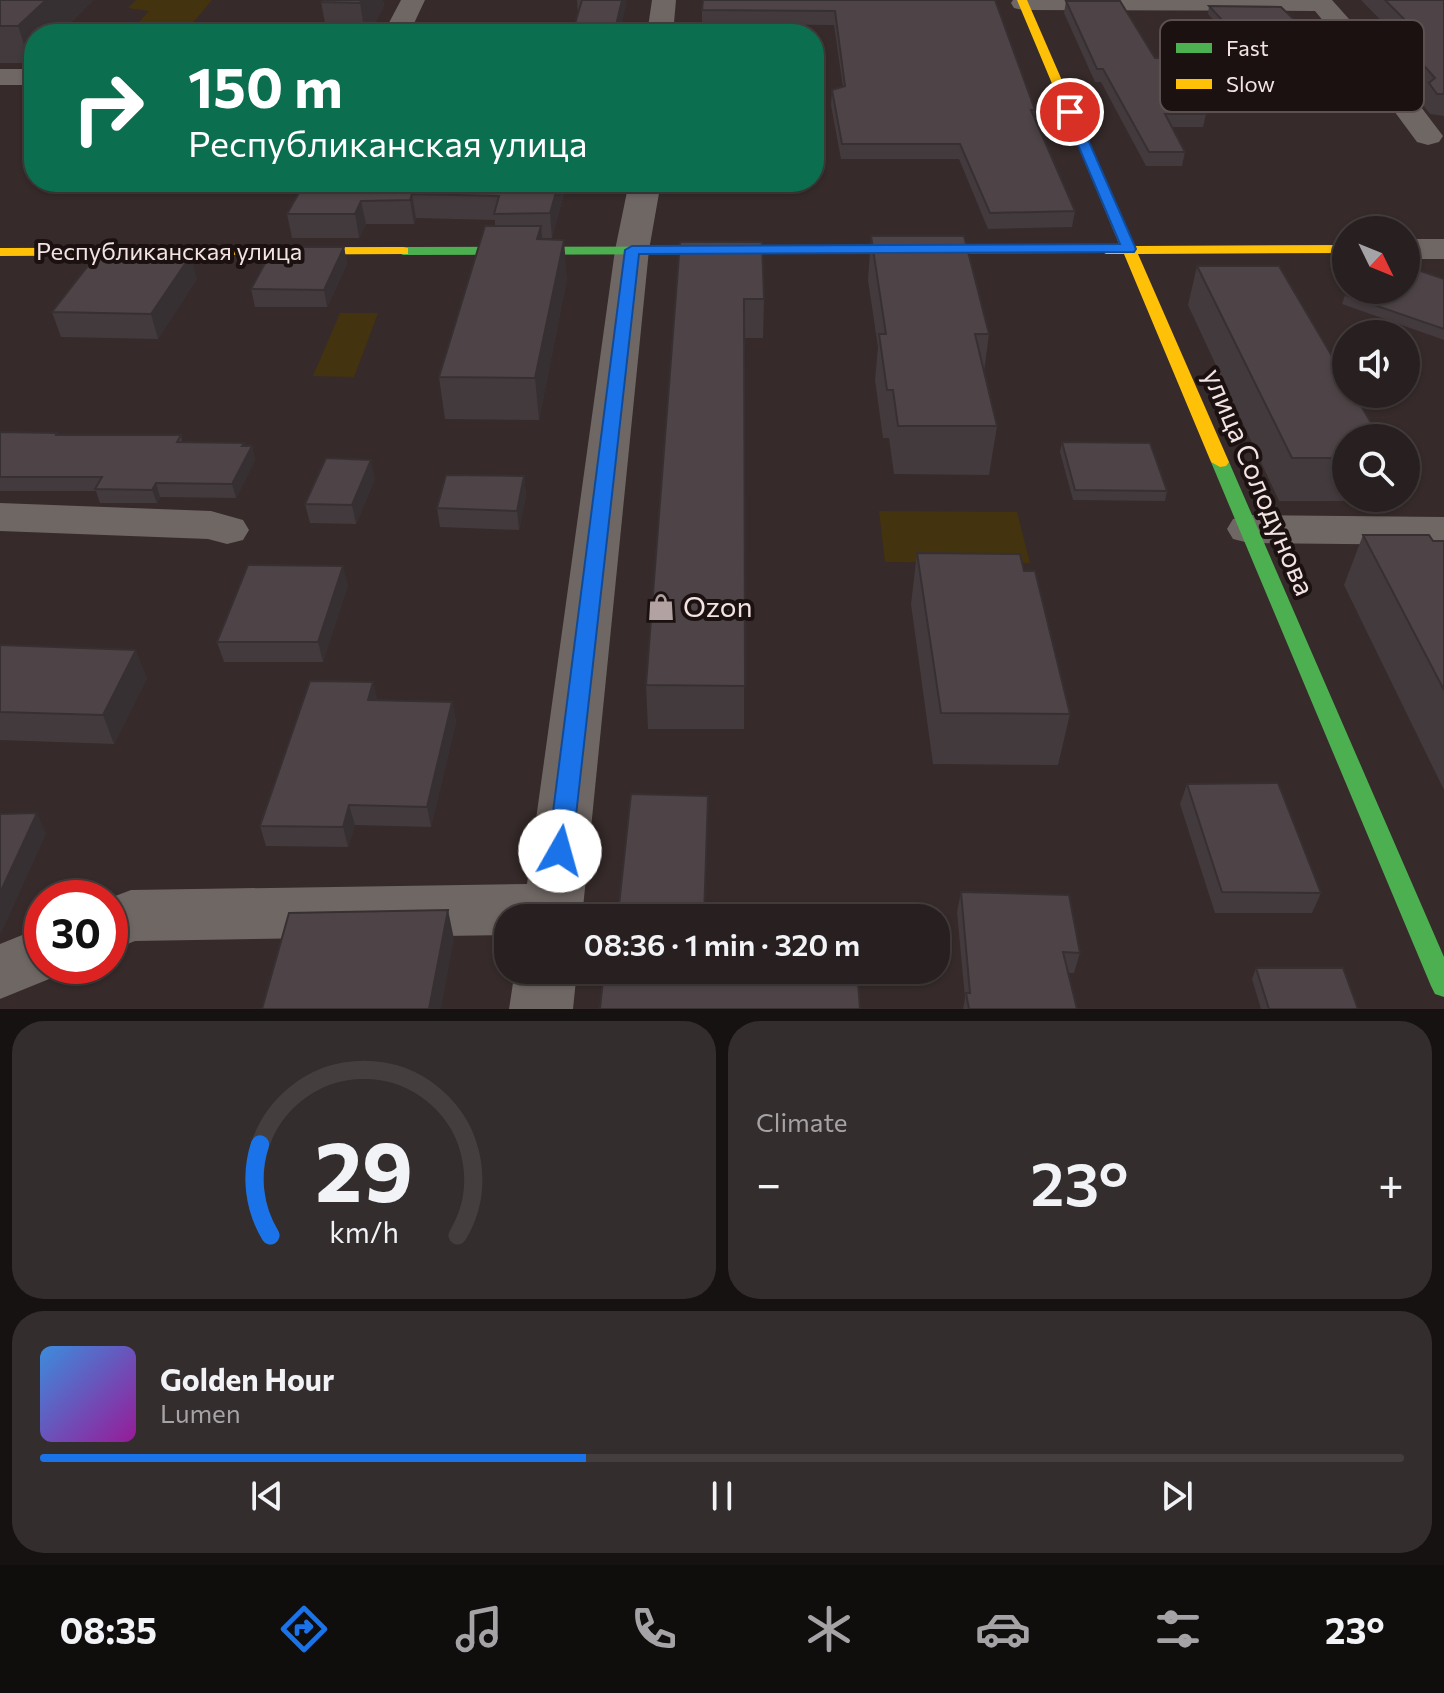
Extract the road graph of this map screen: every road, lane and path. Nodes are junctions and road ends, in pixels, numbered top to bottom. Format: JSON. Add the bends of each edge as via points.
{"nodes":[{"id":1,"x":413,"y":0,"type":"edge"},
{"id":2,"x":664,"y":0,"type":"edge"},
{"id":3,"x":1023,"y":1,"type":"edge"},
{"id":4,"x":1336,"y":20,"type":"edge"},
{"id":5,"x":401,"y":24,"type":"edge"},
{"id":6,"x":661,"y":24,"type":"edge"},
{"id":7,"x":0,"y":77,"type":"edge"},
{"id":8,"x":24,"y":77,"type":"edge"},
{"id":9,"x":1410,"y":112,"type":"edge"},
{"id":10,"x":1428,"y":136,"type":"dead end"},
{"id":11,"x":643,"y":192,"type":"edge"},
{"id":12,"x":1129,"y":249,"type":"junction"},
{"id":13,"x":1332,"y":249,"type":"edge"},
{"id":14,"x":1420,"y":249,"type":"edge"},
{"id":15,"x":1444,"y":249,"type":"edge"},
{"id":16,"x":632,"y":250,"type":"junction"},
{"id":17,"x":0,"y":252,"type":"edge"},
{"id":18,"x":0,"y":517,"type":"edge"},
{"id":19,"x":1249,"y":529,"type":"junction"},
{"id":20,"x":227,"y":530,"type":"dead end"},
{"id":21,"x":1444,"y":531,"type":"edge"},
{"id":22,"x":553,"y":904,"type":"edge"},
{"id":23,"x":494,"y":913,"type":"edge"},
{"id":24,"x":128,"y":917,"type":"edge"},
{"id":25,"x":24,"y":962,"type":"edge"},
{"id":26,"x":0,"y":972,"type":"edge"},
{"id":27,"x":544,"y":984,"type":"edge"},
{"id":28,"x":1444,"y":986,"type":"edge"},
{"id":29,"x":541,"y":1009,"type":"edge"}],
"edges":[{"from":1,"to":5,"type":"street"},
{"from":2,"to":6,"type":"street"},
{"from":3,"to":4,"type":"street","via":[[1322,4]]},
{"from":3,"to":12,"type":"street","name":"улица Солодунова"},
{"from":7,"to":8,"type":"street"},
{"from":9,"to":10,"type":"street"},
{"from":11,"to":16,"type":"street"},
{"from":12,"to":13,"type":"street","name":"Республиканская улица"},
{"from":12,"to":16,"type":"street","name":"Республиканская улица"},
{"from":12,"to":19,"type":"street","name":"улица Солодунова"},
{"from":14,"to":15,"type":"street"},
{"from":16,"to":17,"type":"street","name":"Республиканская улица"},
{"from":16,"to":22,"type":"street"},
{"from":18,"to":20,"type":"street","via":[[211,525]]},
{"from":19,"to":21,"type":"street"},
{"from":19,"to":28,"type":"street","name":"улица Солодунова"},
{"from":23,"to":24,"type":"street"},
{"from":25,"to":26,"type":"street"},
{"from":27,"to":29,"type":"street"}]}
